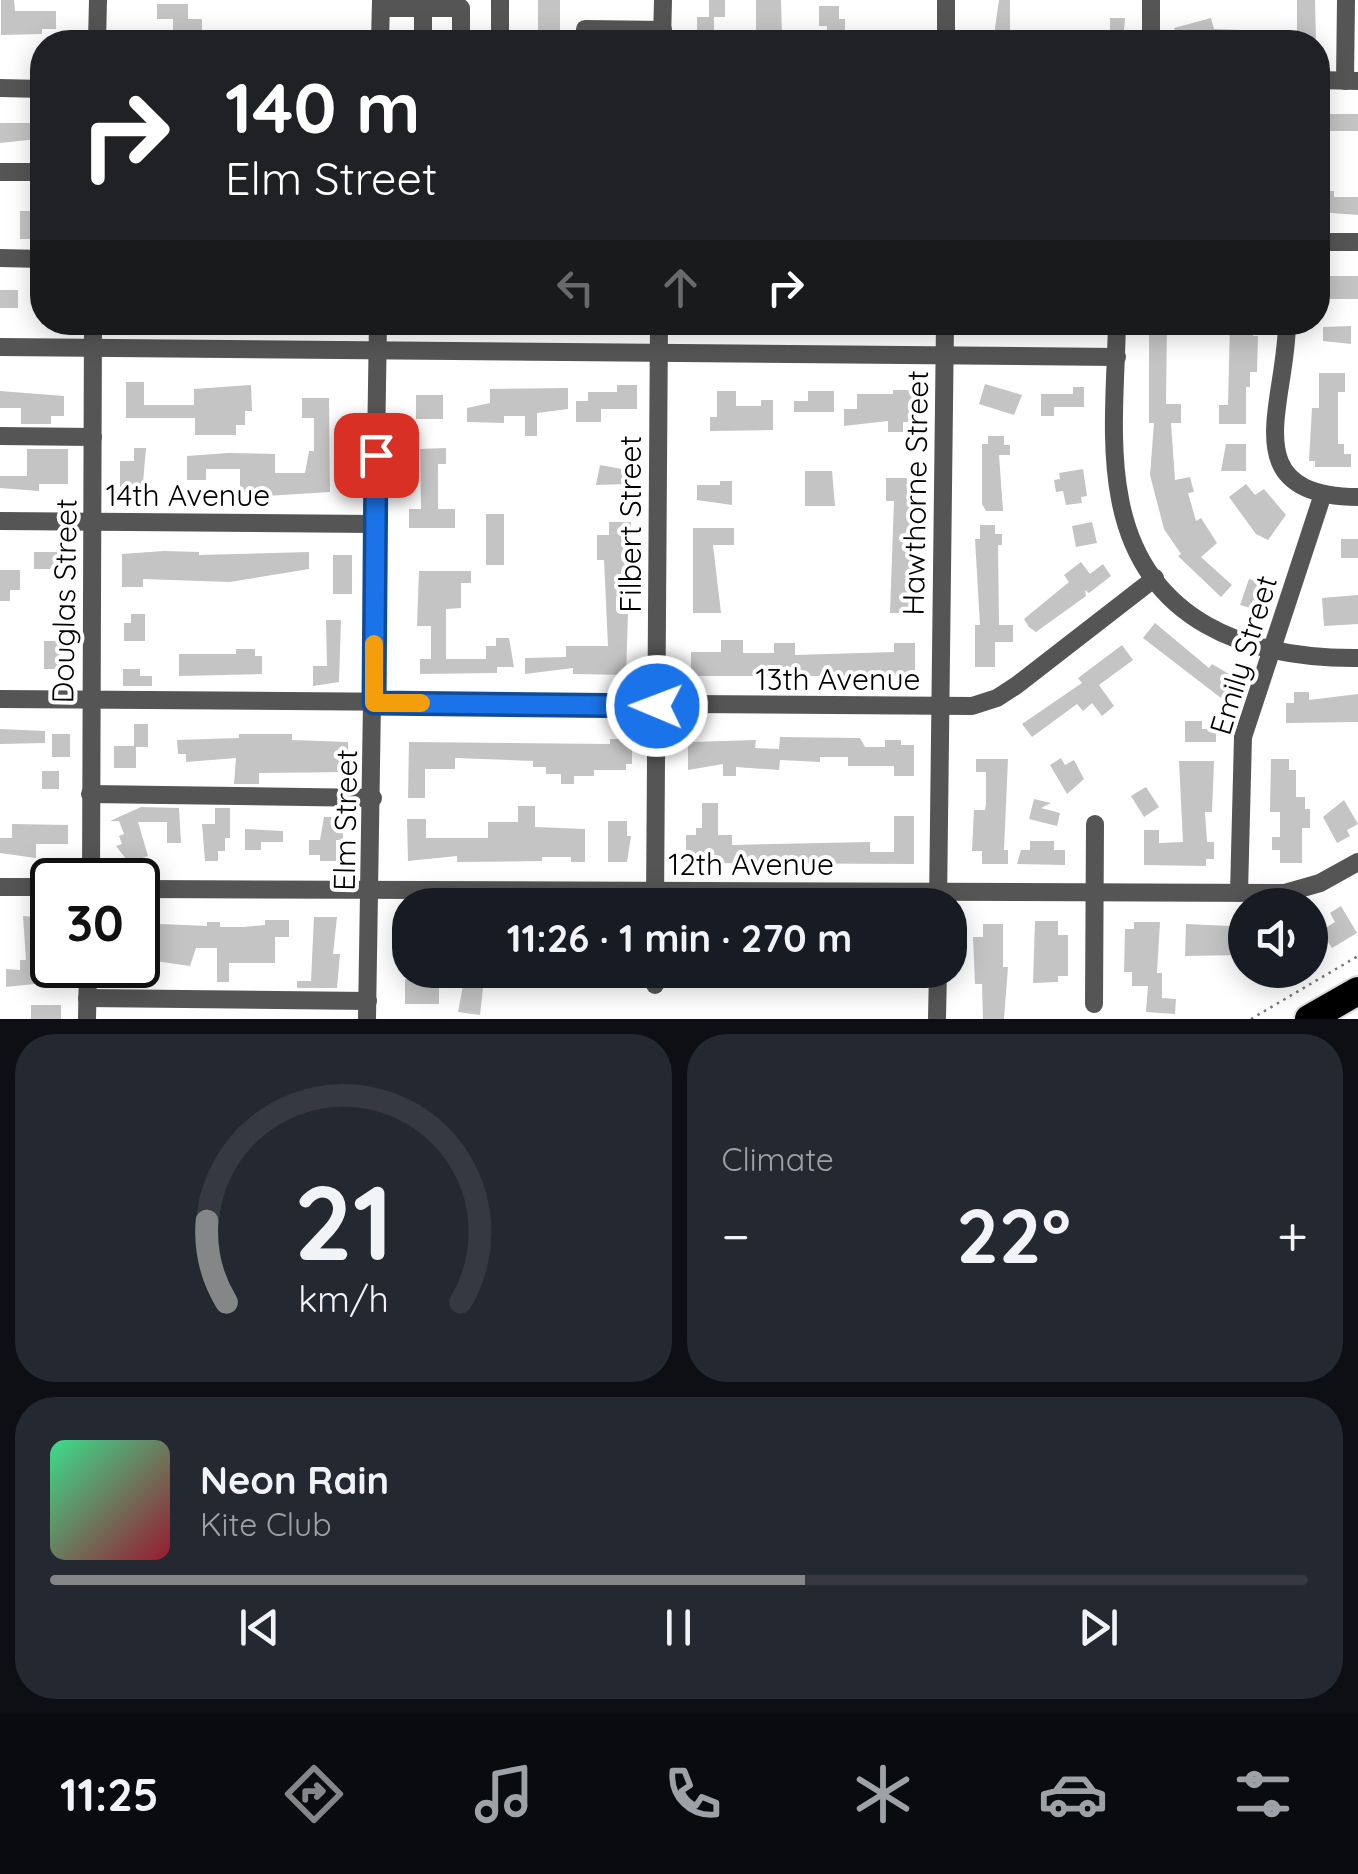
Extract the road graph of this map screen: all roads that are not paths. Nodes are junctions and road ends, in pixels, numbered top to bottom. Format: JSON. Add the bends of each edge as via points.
{"nodes":[{"id":1,"x":98,"y":0,"type":"edge"},
{"id":2,"x":500,"y":0,"type":"edge"},
{"id":3,"x":663,"y":0,"type":"edge"},
{"id":4,"x":946,"y":0,"type":"edge"},
{"id":5,"x":1151,"y":0,"type":"edge"},
{"id":6,"x":1346,"y":0,"type":"edge"},
{"id":7,"x":381,"y":4,"type":"edge"},
{"id":8,"x":423,"y":8,"type":"junction"},
{"id":9,"x":585,"y":28,"type":"dead end"},
{"id":10,"x":97,"y":30,"type":"edge"},
{"id":11,"x":380,"y":30,"type":"edge"},
{"id":12,"x":423,"y":30,"type":"edge"},
{"id":13,"x":460,"y":30,"type":"edge"},
{"id":14,"x":500,"y":30,"type":"edge"},
{"id":15,"x":604,"y":30,"type":"edge"},
{"id":16,"x":662,"y":30,"type":"edge"},
{"id":17,"x":946,"y":30,"type":"edge"},
{"id":18,"x":1150,"y":30,"type":"edge"},
{"id":19,"x":1352,"y":80,"type":"edge"},
{"id":20,"x":0,"y":88,"type":"edge"},
{"id":21,"x":30,"y":88,"type":"edge"},
{"id":22,"x":0,"y":172,"type":"edge"},
{"id":23,"x":30,"y":172,"type":"edge"},
{"id":24,"x":1330,"y":242,"type":"edge"},
{"id":25,"x":1358,"y":242,"type":"edge"},
{"id":26,"x":0,"y":258,"type":"edge"},
{"id":27,"x":30,"y":259,"type":"edge"},
{"id":28,"x":92,"y":335,"type":"edge"},
{"id":29,"x":378,"y":335,"type":"edge"},
{"id":30,"x":658,"y":335,"type":"edge"},
{"id":31,"x":945,"y":335,"type":"edge"},
{"id":32,"x":1118,"y":335,"type":"edge"},
{"id":33,"x":1286,"y":335,"type":"edge"},
{"id":34,"x":0,"y":347,"type":"edge"},
{"id":35,"x":92,"y":348,"type":"junction"},
{"id":36,"x":377,"y":352,"type":"junction"},
{"id":37,"x":658,"y":354,"type":"junction"},
{"id":38,"x":1117,"y":357,"type":"junction"},
{"id":39,"x":944,"y":358,"type":"junction"},
{"id":40,"x":0,"y":436,"type":"edge"},
{"id":41,"x":93,"y":438,"type":"junction"},
{"id":42,"x":1322,"y":496,"type":"junction"},
{"id":43,"x":1358,"y":496,"type":"edge"},
{"id":44,"x":0,"y":520,"type":"edge"},
{"id":45,"x":93,"y":522,"type":"junction"},
{"id":46,"x":375,"y":524,"type":"junction"},
{"id":47,"x":1155,"y":578,"type":"junction"},
{"id":48,"x":1270,"y":653,"type":"junction"},
{"id":49,"x":1358,"y":658,"type":"edge"},
{"id":50,"x":0,"y":699,"type":"edge"},
{"id":51,"x":90,"y":700,"type":"junction"},
{"id":52,"x":374,"y":703,"type":"junction"},
{"id":53,"x":657,"y":706,"type":"junction"},
{"id":54,"x":939,"y":706,"type":"junction"},
{"id":55,"x":90,"y":794,"type":"junction"},
{"id":56,"x":373,"y":798,"type":"junction"},
{"id":57,"x":1095,"y":824,"type":"dead end"},
{"id":58,"x":91,"y":858,"type":"edge"},
{"id":59,"x":1358,"y":862,"type":"edge"},
{"id":60,"x":0,"y":887,"type":"edge"},
{"id":61,"x":30,"y":888,"type":"edge"},
{"id":62,"x":160,"y":888,"type":"edge"},
{"id":63,"x":655,"y":888,"type":"edge"},
{"id":64,"x":938,"y":888,"type":"edge"},
{"id":65,"x":1239,"y":888,"type":"edge"},
{"id":66,"x":1304,"y":888,"type":"edge"},
{"id":67,"x":372,"y":891,"type":"junction"},
{"id":68,"x":392,"y":891,"type":"edge"},
{"id":69,"x":1094,"y":893,"type":"junction"},
{"id":70,"x":1228,"y":894,"type":"edge"},
{"id":71,"x":967,"y":898,"type":"edge"},
{"id":72,"x":87,"y":988,"type":"edge"},
{"id":73,"x":938,"y":988,"type":"edge"},
{"id":74,"x":1358,"y":991,"type":"edge"},
{"id":75,"x":87,"y":998,"type":"junction"},
{"id":76,"x":1094,"y":1004,"type":"dead end"},
{"id":77,"x":367,"y":1010,"type":"edge"},
{"id":78,"x":87,"y":1019,"type":"edge"},
{"id":79,"x":938,"y":1019,"type":"edge"},
{"id":80,"x":1309,"y":1019,"type":"edge"}],
"edges":[{"from":1,"to":10,"type":"street"},
{"from":2,"to":14,"type":"street"},
{"from":3,"to":16,"type":"street"},
{"from":4,"to":17,"type":"street"},
{"from":5,"to":18,"type":"street"},
{"from":6,"to":19,"type":"street"},
{"from":7,"to":8,"type":"street"},
{"from":7,"to":11,"type":"street"},
{"from":8,"to":12,"type":"street"},
{"from":8,"to":13,"type":"street","via":[[460,8]]},
{"from":9,"to":15,"type":"street"},
{"from":20,"to":21,"type":"street"},
{"from":22,"to":23,"type":"street"},
{"from":24,"to":25,"type":"street"},
{"from":26,"to":27,"type":"street"},
{"from":28,"to":35,"type":"street","name":"Douglas Street"},
{"from":29,"to":36,"type":"street","name":"Elm Street"},
{"from":30,"to":37,"type":"street","name":"Filbert Street"},
{"from":31,"to":39,"type":"street","name":"Hawthorne Street"},
{"from":32,"to":38,"type":"street"},
{"from":33,"to":42,"type":"street","via":[[1274,450],[1284,474]]},
{"from":34,"to":35,"type":"street"},
{"from":35,"to":36,"type":"street"},
{"from":35,"to":41,"type":"street","name":"Douglas Street"},
{"from":36,"to":37,"type":"street"},
{"from":36,"to":46,"type":"street","name":"Elm Street"},
{"from":37,"to":39,"type":"street"},
{"from":37,"to":53,"type":"street","name":"Filbert Street"},
{"from":38,"to":39,"type":"street"},
{"from":38,"to":47,"type":"street","via":[[1120,497],[1137,550]]},
{"from":39,"to":54,"type":"street","name":"Hawthorne Street"},
{"from":40,"to":41,"type":"street"},
{"from":41,"to":45,"type":"street","name":"Douglas Street"},
{"from":42,"to":43,"type":"street"},
{"from":42,"to":48,"type":"street","name":"Emily Street"},
{"from":44,"to":45,"type":"street","name":"14th Avenue"},
{"from":45,"to":46,"type":"street","name":"14th Avenue"},
{"from":45,"to":51,"type":"street","name":"Douglas Street"},
{"from":46,"to":52,"type":"street","name":"Elm Street"},
{"from":47,"to":48,"type":"street","via":[[1213,630]]},
{"from":47,"to":54,"type":"street","name":"13th Avenue","via":[[998,698]]},
{"from":48,"to":49,"type":"street"},
{"from":48,"to":65,"type":"street","name":"Emily Street","via":[[1243,737]]},
{"from":50,"to":51,"type":"street","name":"13th Avenue"},
{"from":51,"to":52,"type":"street","name":"13th Avenue"},
{"from":51,"to":55,"type":"street","name":"Douglas Street"},
{"from":52,"to":53,"type":"street","name":"13th Avenue"},
{"from":52,"to":56,"type":"street","name":"Elm Street"},
{"from":53,"to":54,"type":"street","name":"13th Avenue"},
{"from":53,"to":63,"type":"street","name":"Filbert Street"},
{"from":54,"to":64,"type":"street","name":"Hawthorne Street"},
{"from":55,"to":56,"type":"street"},
{"from":55,"to":58,"type":"street","name":"Douglas Street"},
{"from":56,"to":67,"type":"street","name":"Elm Street"},
{"from":57,"to":69,"type":"street"},
{"from":59,"to":66,"type":"street","name":"12th Avenue"},
{"from":60,"to":61,"type":"street"},
{"from":62,"to":67,"type":"street","name":"12th Avenue"},
{"from":67,"to":68,"type":"street","name":"12th Avenue"},
{"from":67,"to":77,"type":"street","name":"Elm Street"},
{"from":69,"to":70,"type":"street","name":"12th Avenue"},
{"from":69,"to":71,"type":"street","name":"12th Avenue"},
{"from":69,"to":76,"type":"street"},
{"from":72,"to":75,"type":"street"},
{"from":73,"to":79,"type":"street"},
{"from":74,"to":80,"type":"highway"},
{"from":75,"to":77,"type":"street"},
{"from":75,"to":78,"type":"street"}]}
